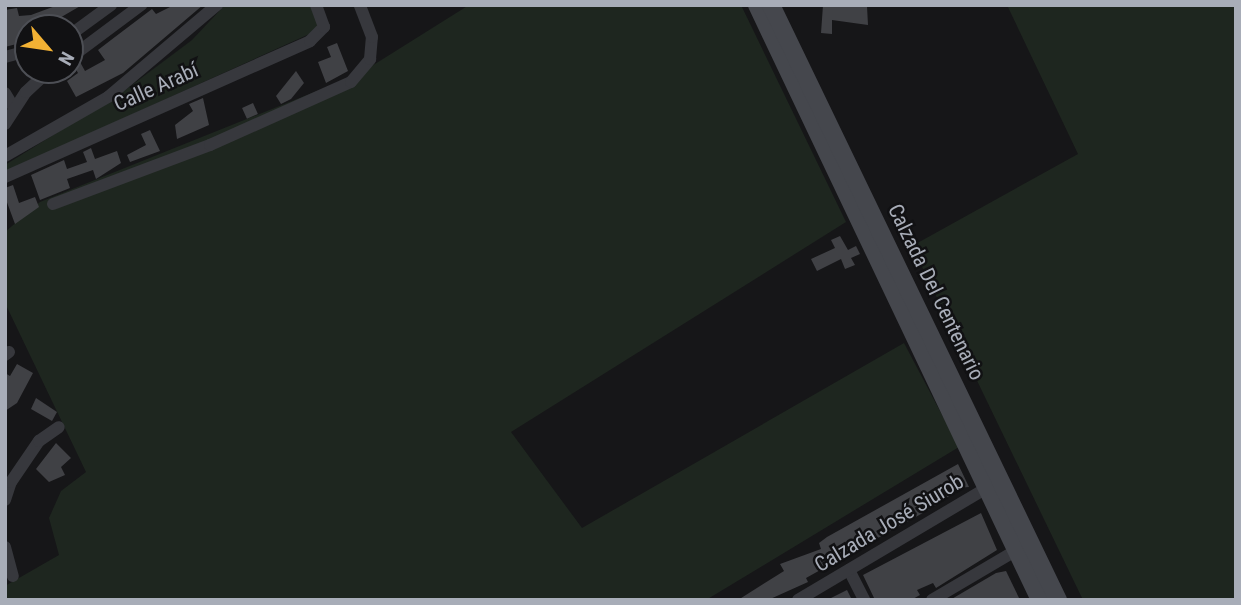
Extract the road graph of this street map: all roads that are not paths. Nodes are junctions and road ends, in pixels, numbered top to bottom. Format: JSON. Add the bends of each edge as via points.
{"nodes":[{"id":1,"x":111,"y":5,"type":"edge"},
{"id":2,"x":141,"y":5,"type":"edge"},
{"id":3,"x":217,"y":5,"type":"edge"},
{"id":4,"x":316,"y":5,"type":"edge"},
{"id":5,"x":360,"y":5,"type":"edge"},
{"id":6,"x":757,"y":5,"type":"edge"},
{"id":7,"x":771,"y":5,"type":"edge"},
{"id":8,"x":84,"y":25,"type":"edge"},
{"id":9,"x":84,"y":48,"type":"edge"},
{"id":10,"x":37,"y":84,"type":"edge"},
{"id":11,"x":5,"y":93,"type":"edge"},
{"id":12,"x":14,"y":108,"type":"junction"},
{"id":13,"x":5,"y":124,"type":"edge"},
{"id":14,"x":5,"y":156,"type":"edge"},
{"id":15,"x":5,"y":177,"type":"edge"},
{"id":16,"x":53,"y":204,"type":"dead end"},
{"id":17,"x":59,"y":427,"type":"dead end"},
{"id":18,"x":8,"y":481,"type":"edge"},
{"id":19,"x":994,"y":483,"type":"junction"},
{"id":20,"x":6,"y":496,"type":"edge"},
{"id":21,"x":5,"y":547,"type":"edge"},
{"id":22,"x":1017,"y":550,"type":"junction"},
{"id":23,"x":849,"y":570,"type":"junction"},
{"id":24,"x":13,"y":576,"type":"dead end"},
{"id":25,"x":798,"y":600,"type":"edge"},
{"id":26,"x":864,"y":600,"type":"edge"},
{"id":27,"x":932,"y":600,"type":"edge"},
{"id":28,"x":1040,"y":600,"type":"edge"},
{"id":29,"x":1058,"y":600,"type":"edge"}],
"edges":[{"from":1,"to":8,"type":"street"},
{"from":2,"to":9,"type":"street"},
{"from":3,"to":14,"type":"street","via":[[108,97]]},
{"from":4,"to":15,"type":"street","name":"Calle Arabí","via":[[323,19],[322,33]]},
{"from":5,"to":16,"type":"street","via":[[372,37],[370,60],[351,82],[210,145]]},
{"from":6,"to":19,"type":"main road","name":"Calzada Del Centenario"},
{"from":7,"to":19,"type":"main road","name":"Calzada Del Centenario"},
{"from":10,"to":12,"type":"street"},
{"from":11,"to":12,"type":"street"},
{"from":12,"to":13,"type":"street"},
{"from":17,"to":18,"type":"street","via":[[39,441]]},
{"from":18,"to":20,"type":"street"},
{"from":19,"to":22,"type":"main road","name":"Calzada Del Centenario"},
{"from":19,"to":23,"type":"street","name":"Calzada José Siurob"},
{"from":19,"to":29,"type":"main road","name":"Calzada Del Centenario"},
{"from":21,"to":24,"type":"street"},
{"from":22,"to":27,"type":"street"},
{"from":22,"to":28,"type":"main road","name":"Calzada Del Centenario"},
{"from":23,"to":25,"type":"street","name":"Calzada José Siurob"},
{"from":23,"to":26,"type":"street"}]}
